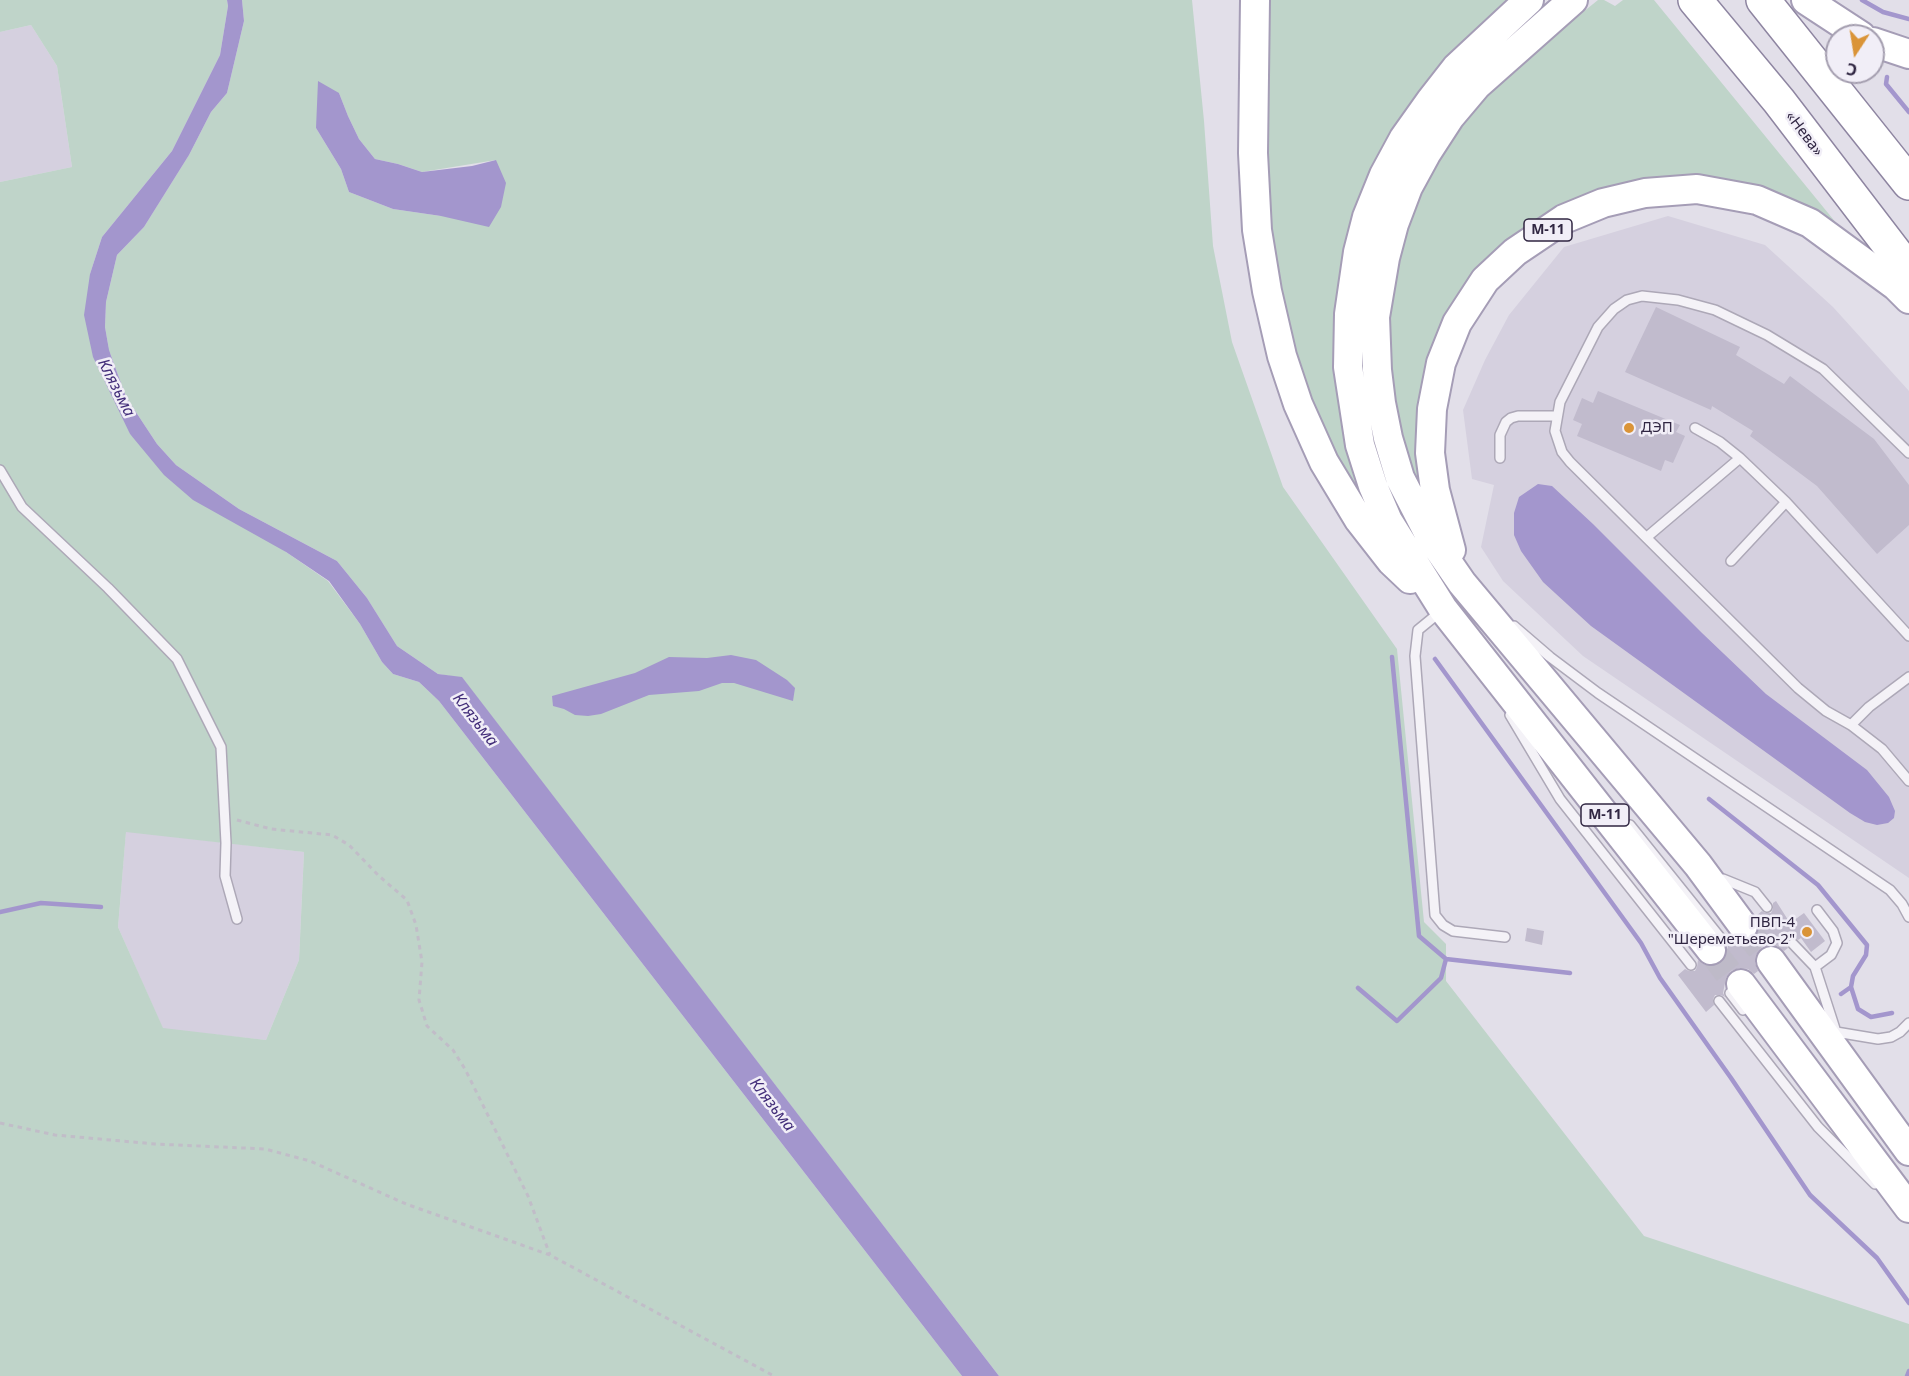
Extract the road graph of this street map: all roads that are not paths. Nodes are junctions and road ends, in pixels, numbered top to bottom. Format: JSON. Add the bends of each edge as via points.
{"nodes":[{"id":1,"x":1255,"y":0,"type":"edge"},
{"id":2,"x":1529,"y":0,"type":"edge"},
{"id":3,"x":1573,"y":0,"type":"edge"},
{"id":4,"x":1695,"y":0,"type":"edge"},
{"id":5,"x":1763,"y":0,"type":"edge"},
{"id":6,"x":1806,"y":0,"type":"edge"},
{"id":7,"x":1843,"y":24,"type":"edge"},
{"id":8,"x":1885,"y":46,"type":"edge"},
{"id":9,"x":1909,"y":54,"type":"edge"},
{"id":10,"x":1909,"y":183,"type":"edge"},
{"id":11,"x":1909,"y":271,"type":"edge"},
{"id":12,"x":1909,"y":299,"type":"edge"},
{"id":13,"x":1556,"y":416,"type":"junction"},
{"id":14,"x":1695,"y":428,"type":"dead end"},
{"id":15,"x":1909,"y":453,"type":"edge"},
{"id":16,"x":1500,"y":458,"type":"dead end"},
{"id":17,"x":1740,"y":458,"type":"junction"},
{"id":18,"x":0,"y":470,"type":"edge"},
{"id":19,"x":1785,"y":502,"type":"junction"},
{"id":20,"x":1647,"y":537,"type":"junction"},
{"id":21,"x":1731,"y":561,"type":"dead end"},
{"id":22,"x":1464,"y":586,"type":"junction"},
{"id":23,"x":1443,"y":609,"type":"junction"},
{"id":24,"x":1909,"y":636,"type":"edge"},
{"id":25,"x":1909,"y":677,"type":"edge"},
{"id":26,"x":1500,"y":694,"type":"junction"},
{"id":27,"x":1510,"y":715,"type":"junction"},
{"id":28,"x":1851,"y":725,"type":"junction"},
{"id":29,"x":1580,"y":726,"type":"junction"},
{"id":30,"x":1554,"y":771,"type":"dead end"},
{"id":31,"x":1639,"y":780,"type":"dead end"},
{"id":32,"x":1909,"y":781,"type":"edge"},
{"id":33,"x":1600,"y":792,"type":"dead end"},
{"id":34,"x":1623,"y":817,"type":"dead end"},
{"id":35,"x":1716,"y":869,"type":"dead end"},
{"id":36,"x":1723,"y":879,"type":"junction"},
{"id":37,"x":1736,"y":894,"type":"dead end"},
{"id":38,"x":1767,"y":907,"type":"dead end"},
{"id":39,"x":1817,"y":910,"type":"dead end"},
{"id":40,"x":1909,"y":916,"type":"edge"},
{"id":41,"x":237,"y":918,"type":"dead end"},
{"id":42,"x":1505,"y":936,"type":"dead end"},
{"id":43,"x":1717,"y":945,"type":"junction"},
{"id":44,"x":1782,"y":952,"type":"joint"},
{"id":45,"x":1815,"y":968,"type":"junction"},
{"id":46,"x":1736,"y":989,"type":"joint"},
{"id":47,"x":1719,"y":1002,"type":"dead end"},
{"id":48,"x":1815,"y":1002,"type":"dead end"},
{"id":49,"x":1752,"y":1021,"type":"dead end"},
{"id":50,"x":1909,"y":1023,"type":"edge"},
{"id":51,"x":1836,"y":1032,"type":"junction"},
{"id":52,"x":1804,"y":1051,"type":"dead end"},
{"id":53,"x":1846,"y":1142,"type":"dead end"},
{"id":54,"x":1904,"y":1143,"type":"edge"},
{"id":55,"x":1898,"y":1204,"type":"edge"}],
"edges":[{"from":1,"to":23,"type":"main road","number":"М-11","via":[[1253,153],[1257,230],[1282,356],[1324,462],[1359,520],[1391,561]]},
{"from":2,"to":23,"type":"main road","number":"М-11","via":[[1456,68],[1404,138],[1367,217],[1349,314],[1348,367],[1353,404],[1373,486],[1388,521]]},
{"from":3,"to":22,"type":"main road","number":"М-11","via":[[1477,85],[1450,117],[1408,187],[1385,258],[1375,317],[1377,369],[1388,438],[1400,478],[1431,538]]},
{"from":4,"to":11,"type":"highway","name":"«Нева»","via":[[1779,101]]},
{"from":5,"to":10,"type":"highway"},
{"from":6,"to":7,"type":"main road"},
{"from":8,"to":9,"type":"main road"},
{"from":12,"to":22,"type":"main road","number":"М-11","via":[[1810,223],[1757,200],[1697,189],[1645,193],[1603,203],[1564,219],[1515,252],[1485,280],[1457,323],[1441,363],[1432,409],[1430,453],[1446,536]]},
{"from":13,"to":15,"type":"lane","via":[[1598,327],[1627,300],[1654,297],[1715,310],[1823,369]]},
{"from":13,"to":16,"type":"lane","via":[[1511,417],[1500,435]]},
{"from":13,"to":20,"type":"lane","via":[[1555,431],[1562,452]]},
{"from":14,"to":17,"type":"lane"},
{"from":17,"to":19,"type":"lane"},
{"from":17,"to":20,"type":"lane"},
{"from":18,"to":41,"type":"lane","via":[[22,507],[177,659],[221,747],[225,876]]},
{"from":19,"to":21,"type":"lane"},
{"from":19,"to":24,"type":"lane"},
{"from":20,"to":28,"type":"lane","via":[[1798,688]]},
{"from":22,"to":29,"type":"main road","number":"М-11"},
{"from":22,"to":40,"type":"lane","number":"М-11","via":[[1598,693],[1890,890]]},
{"from":23,"to":26,"type":"main road","number":"М-11"},
{"from":23,"to":42,"type":"lane","via":[[1418,630],[1415,656],[1435,915],[1454,931]]},
{"from":25,"to":28,"type":"lane","via":[[1869,706]]},
{"from":26,"to":27,"type":"lane"},
{"from":26,"to":33,"type":"lane","number":"М-11"},
{"from":26,"to":43,"type":"main road","number":"М-11"},
{"from":27,"to":30,"type":"lane"},
{"from":27,"to":43,"type":"lane","via":[[1560,799]]},
{"from":28,"to":32,"type":"lane","via":[[1882,749]]},
{"from":29,"to":31,"type":"lane"},
{"from":29,"to":43,"type":"main road","number":"М-11","via":[[1698,865]]},
{"from":34,"to":43,"type":"lane","number":"М-11"},
{"from":35,"to":36,"type":"lane"},
{"from":36,"to":37,"type":"lane"},
{"from":36,"to":38,"type":"lane","via":[[1755,892]]},
{"from":39,"to":45,"type":"lane","via":[[1833,931],[1837,944],[1831,955]]},
{"from":44,"to":45,"type":"lane"},
{"from":44,"to":54,"type":"main road"},
{"from":45,"to":51,"type":"lane"},
{"from":46,"to":49,"type":"lane"},
{"from":46,"to":55,"type":"main road"},
{"from":47,"to":55,"type":"lane","via":[[1818,1127]]},
{"from":48,"to":51,"type":"lane"},
{"from":50,"to":51,"type":"lane","via":[[1891,1037],[1878,1039]]},
{"from":51,"to":54,"type":"lane"},
{"from":52,"to":55,"type":"lane"},
{"from":53,"to":55,"type":"lane"}]}
